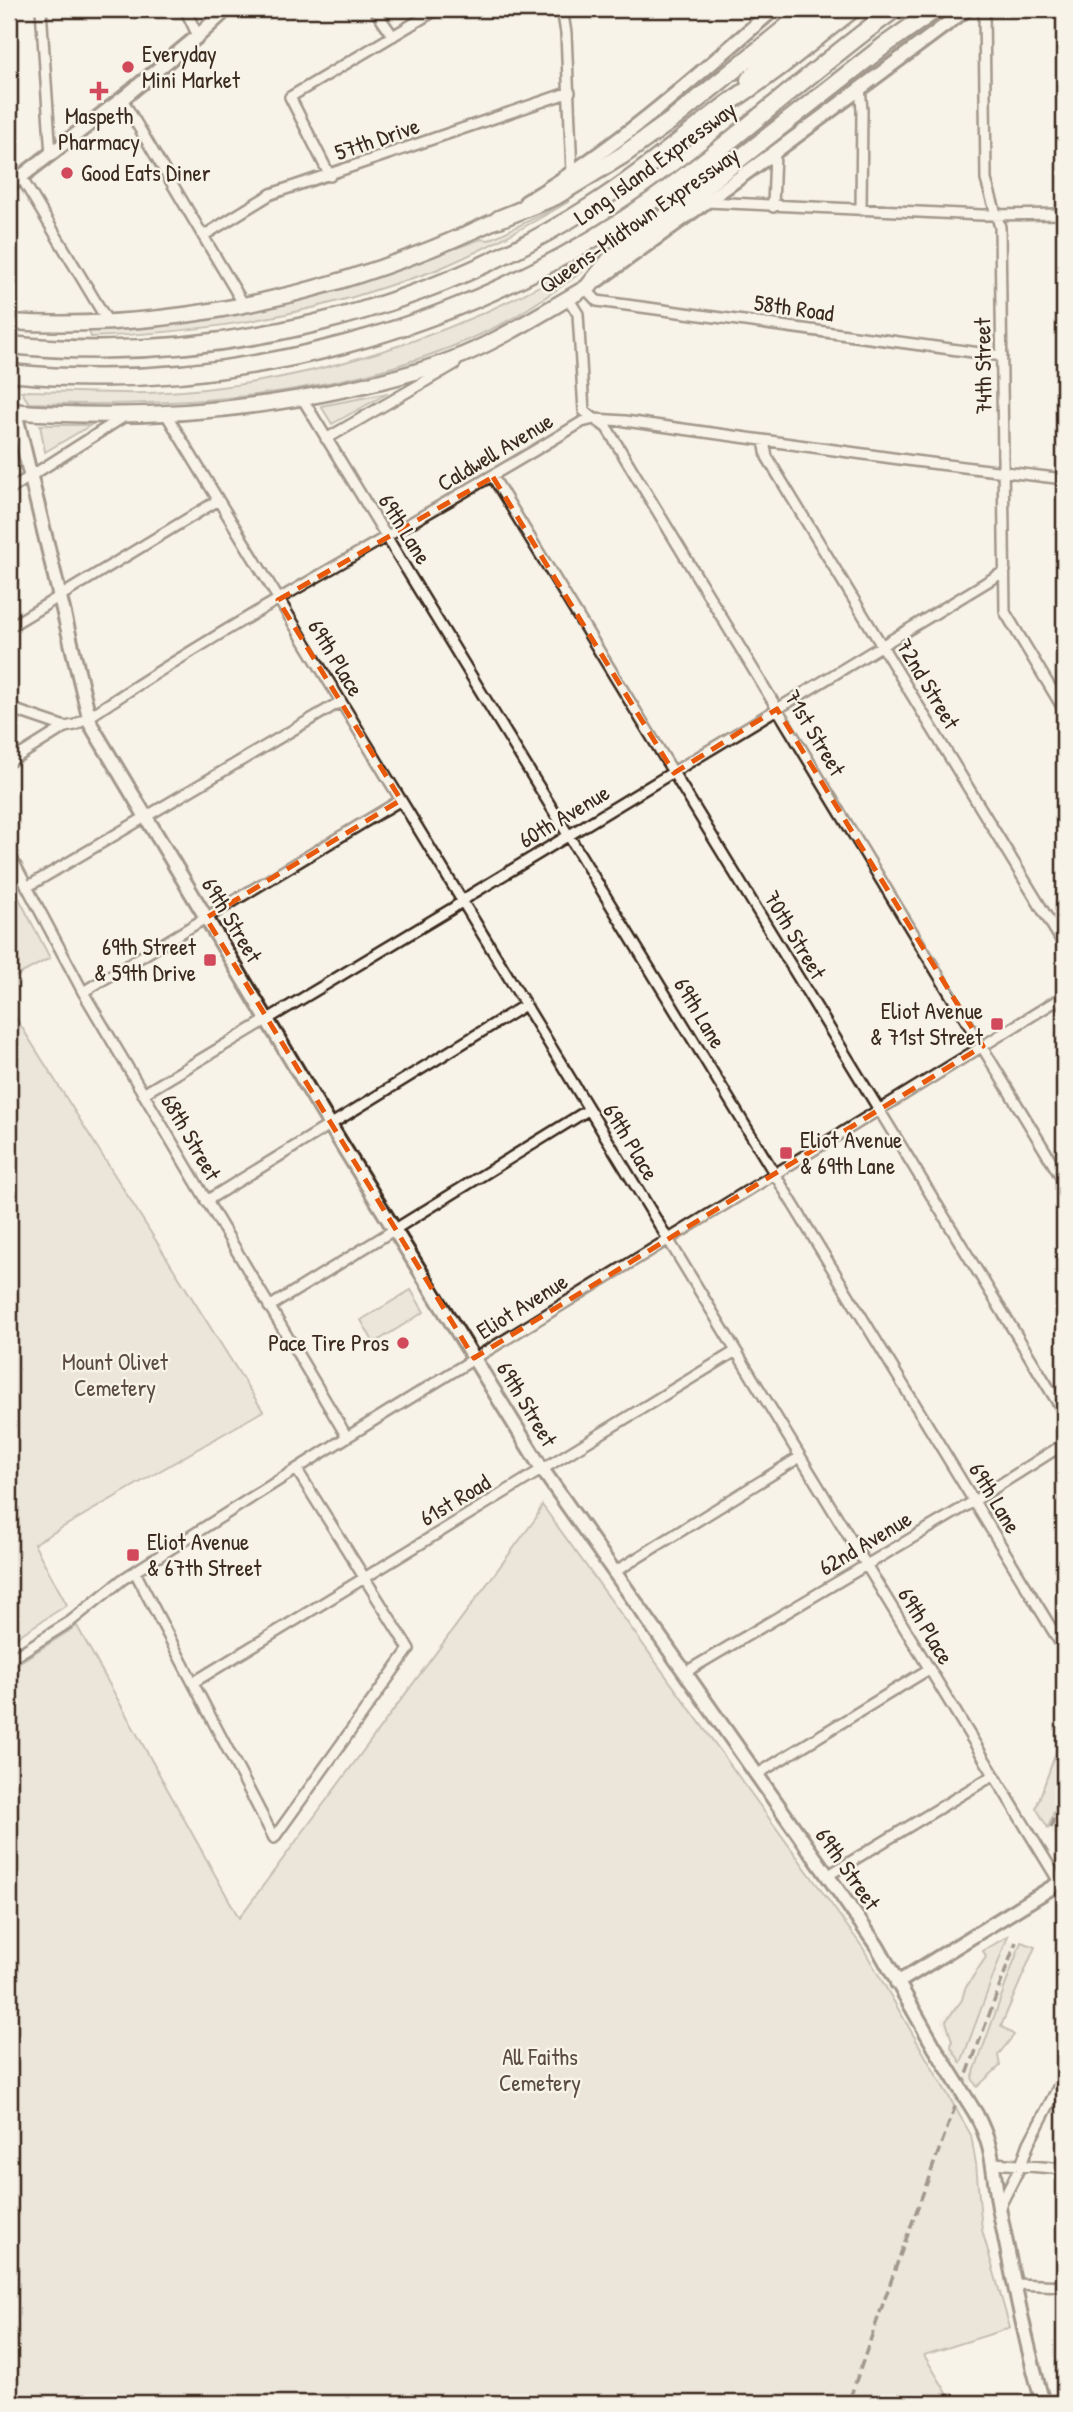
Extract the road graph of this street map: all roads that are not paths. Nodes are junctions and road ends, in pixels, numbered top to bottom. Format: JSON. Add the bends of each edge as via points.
{"nodes":[{"id":1,"x":41,"y":9,"type":"edge"},
{"id":2,"x":185,"y":9,"type":"edge"},
{"id":3,"x":227,"y":9,"type":"edge"},
{"id":4,"x":374,"y":9,"type":"edge"},
{"id":5,"x":438,"y":9,"type":"edge"},
{"id":6,"x":562,"y":9,"type":"edge"},
{"id":7,"x":774,"y":9,"type":"edge"},
{"id":8,"x":809,"y":9,"type":"edge"},
{"id":9,"x":832,"y":9,"type":"edge"},
{"id":10,"x":853,"y":9,"type":"edge"},
{"id":11,"x":894,"y":9,"type":"edge"},
{"id":12,"x":936,"y":9,"type":"edge"},
{"id":13,"x":967,"y":9,"type":"edge"},
{"id":14,"x":984,"y":9,"type":"edge"},
{"id":15,"x":198,"y":36,"type":"junction"},
{"id":16,"x":393,"y":36,"type":"junction"},
{"id":17,"x":860,"y":88,"type":"junction"},
{"id":18,"x":570,"y":92,"type":"junction"},
{"id":19,"x":122,"y":99,"type":"junction"},
{"id":20,"x":724,"y":107,"type":"junction"},
{"id":21,"x":775,"y":152,"type":"junction"},
{"id":22,"x":51,"y":155,"type":"junction"},
{"id":23,"x":572,"y":173,"type":"junction"},
{"id":24,"x":330,"y":176,"type":"junction"},
{"id":25,"x":24,"y":183,"type":"junction"},
{"id":26,"x":9,"y":186,"type":"edge"},
{"id":27,"x":9,"y":194,"type":"edge"},
{"id":28,"x":707,"y":202,"type":"junction"},
{"id":29,"x":773,"y":207,"type":"junction"},
{"id":30,"x":861,"y":210,"type":"junction"},
{"id":31,"x":997,"y":214,"type":"junction"},
{"id":32,"x":1064,"y":214,"type":"edge"},
{"id":33,"x":499,"y":219,"type":"junction"},
{"id":34,"x":203,"y":236,"type":"junction"},
{"id":35,"x":587,"y":287,"type":"junction"},
{"id":36,"x":568,"y":298,"type":"junction"},
{"id":37,"x":244,"y":305,"type":"junction"},
{"id":38,"x":9,"y":322,"type":"edge"},
{"id":39,"x":108,"y":322,"type":"junction"},
{"id":40,"x":9,"y":345,"type":"edge"},
{"id":41,"x":484,"y":346,"type":"junction"},
{"id":42,"x":1002,"y":356,"type":"junction"},
{"id":43,"x":9,"y":373,"type":"edge"},
{"id":44,"x":302,"y":398,"type":"junction"},
{"id":45,"x":10,"y":408,"type":"edge"},
{"id":46,"x":166,"y":414,"type":"junction"},
{"id":47,"x":126,"y":415,"type":"junction"},
{"id":48,"x":594,"y":419,"type":"junction"},
{"id":49,"x":326,"y":439,"type":"junction"},
{"id":50,"x":764,"y":441,"type":"junction"},
{"id":51,"x":1004,"y":472,"type":"junction"},
{"id":52,"x":31,"y":476,"type":"junction"},
{"id":53,"x":493,"y":477,"type":"junction"},
{"id":54,"x":1064,"y":479,"type":"edge"},
{"id":55,"x":9,"y":490,"type":"edge"},
{"id":56,"x":217,"y":501,"type":"junction"},
{"id":57,"x":387,"y":536,"type":"junction"},
{"id":58,"x":1005,"y":572,"type":"junction"},
{"id":59,"x":60,"y":596,"type":"junction"},
{"id":60,"x":278,"y":600,"type":"junction"},
{"id":61,"x":9,"y":626,"type":"edge"},
{"id":62,"x":882,"y":645,"type":"junction"},
{"id":63,"x":340,"y":702,"type":"junction"},
{"id":64,"x":9,"y":708,"type":"edge"},
{"id":65,"x":778,"y":709,"type":"junction"},
{"id":66,"x":1064,"y":709,"type":"edge"},
{"id":67,"x":89,"y":717,"type":"junction"},
{"id":68,"x":65,"y":727,"type":"junction"},
{"id":69,"x":9,"y":762,"type":"edge"},
{"id":70,"x":674,"y":773,"type":"junction"},
{"id":71,"x":401,"y":800,"type":"junction"},
{"id":72,"x":147,"y":817,"type":"junction"},
{"id":73,"x":569,"y":836,"type":"junction"},
{"id":74,"x":9,"y":853,"type":"edge"},
{"id":75,"x":27,"y":887,"type":"junction"},
{"id":76,"x":462,"y":902,"type":"junction"},
{"id":77,"x":206,"y":918,"type":"junction"},
{"id":78,"x":1064,"y":945,"type":"edge"},
{"id":79,"x":83,"y":992,"type":"junction"},
{"id":80,"x":1064,"y":996,"type":"edge"},
{"id":81,"x":525,"y":1005,"type":"junction"},
{"id":82,"x":267,"y":1019,"type":"junction"},
{"id":83,"x":983,"y":1046,"type":"junction"},
{"id":84,"x":144,"y":1094,"type":"junction"},
{"id":85,"x":588,"y":1110,"type":"junction"},
{"id":86,"x":878,"y":1110,"type":"junction"},
{"id":87,"x":330,"y":1125,"type":"junction"},
{"id":88,"x":774,"y":1173,"type":"junction"},
{"id":89,"x":1064,"y":1182,"type":"edge"},
{"id":90,"x":206,"y":1201,"type":"junction"},
{"id":91,"x":393,"y":1228,"type":"junction"},
{"id":92,"x":667,"y":1239,"type":"junction"},
{"id":93,"x":269,"y":1307,"type":"junction"},
{"id":94,"x":736,"y":1351,"type":"junction"},
{"id":95,"x":474,"y":1358,"type":"junction"},
{"id":96,"x":1064,"y":1413,"type":"edge"},
{"id":97,"x":347,"y":1437,"type":"junction"},
{"id":98,"x":1064,"y":1444,"type":"edge"},
{"id":99,"x":800,"y":1457,"type":"junction"},
{"id":100,"x":542,"y":1469,"type":"junction"},
{"id":101,"x":297,"y":1470,"type":"junction"},
{"id":102,"x":974,"y":1501,"type":"junction"},
{"id":103,"x":866,"y":1565,"type":"junction"},
{"id":104,"x":135,"y":1572,"type":"junction"},
{"id":105,"x":613,"y":1573,"type":"junction"},
{"id":106,"x":365,"y":1578,"type":"junction"},
{"id":107,"x":1064,"y":1649,"type":"edge"},
{"id":108,"x":9,"y":1660,"type":"edge"},
{"id":109,"x":929,"y":1669,"type":"junction"},
{"id":110,"x":684,"y":1673,"type":"junction"},
{"id":111,"x":194,"y":1682,"type":"junction"},
{"id":112,"x":756,"y":1775,"type":"junction"},
{"id":113,"x":994,"y":1775,"type":"junction"},
{"id":114,"x":827,"y":1876,"type":"junction"},
{"id":115,"x":1063,"y":1884,"type":"edge"},
{"id":116,"x":897,"y":1983,"type":"junction"},
{"id":117,"x":1064,"y":2076,"type":"edge"},
{"id":118,"x":995,"y":2163,"type":"junction"},
{"id":119,"x":1021,"y":2165,"type":"junction"},
{"id":120,"x":1064,"y":2169,"type":"edge"},
{"id":121,"x":999,"y":2208,"type":"junction"},
{"id":122,"x":1015,"y":2284,"type":"junction"},
{"id":123,"x":1064,"y":2286,"type":"edge"},
{"id":124,"x":1043,"y":2403,"type":"edge"}],
"edges":[{"from":1,"to":22,"type":"street"},
{"from":2,"to":15,"type":"street"},
{"from":3,"to":15,"type":"main road"},
{"from":4,"to":16,"type":"street"},
{"from":5,"to":16,"type":"street"},
{"from":6,"to":18,"type":"street"},
{"from":7,"to":23,"type":"main road","via":[[652,115]]},
{"from":8,"to":33,"type":"highway","via":[[623,155],[556,197]]},
{"from":9,"to":20,"type":"highway","via":[[767,62]]},
{"from":10,"to":20,"type":"highway","name":"Long Island Expressway"},
{"from":11,"to":43,"type":"highway","name":"Long Island Expressway","via":[[654,199],[558,259],[468,303],[349,343],[238,367],[137,376]]},
{"from":12,"to":35,"type":"highway","via":[[610,260]]},
{"from":13,"to":17,"type":"main road","name":"Queens-Midtown Expressway"},
{"from":14,"to":31,"type":"street","name":"74th Street","via":[[986,180]]},
{"from":15,"to":19,"type":"main road"},
{"from":16,"to":24,"type":"street","via":[[290,97]]},
{"from":17,"to":21,"type":"main road","name":"Queens-Midtown Expressway"},
{"from":17,"to":30,"type":"street"},
{"from":18,"to":23,"type":"street"},
{"from":18,"to":24,"type":"street","name":"57th Drive"},
{"from":19,"to":22,"type":"main road"},
{"from":19,"to":34,"type":"street"},
{"from":20,"to":40,"type":"highway","name":"Long Island Expressway","via":[[590,207],[491,262],[386,303],[277,332],[204,343],[129,349]]},
{"from":21,"to":28,"type":"main road","name":"Queens-Midtown Expressway"},
{"from":21,"to":29,"type":"street"},
{"from":22,"to":25,"type":"main road"},
{"from":22,"to":26,"type":"main road"},
{"from":23,"to":33,"type":"main road"},
{"from":24,"to":34,"type":"street","name":"57th Drive","via":[[271,194]]},
{"from":25,"to":27,"type":"main road"},
{"from":25,"to":39,"type":"street"},
{"from":28,"to":29,"type":"street"},
{"from":28,"to":35,"type":"main road","name":"Queens-Midtown Expressway"},
{"from":29,"to":30,"type":"street"},
{"from":30,"to":31,"type":"street"},
{"from":31,"to":32,"type":"street"},
{"from":31,"to":42,"type":"street","name":"74th Street"},
{"from":33,"to":37,"type":"main road","via":[[370,271]]},
{"from":34,"to":37,"type":"street"},
{"from":35,"to":36,"type":"main road","name":"Queens-Midtown Expressway"},
{"from":35,"to":42,"type":"street","name":"58th Road","via":[[597,301]]},
{"from":36,"to":41,"type":"main road","name":"Queens-Midtown Expressway"},
{"from":36,"to":48,"type":"street","name":"71st Street","via":[[578,314],[584,411]]},
{"from":37,"to":39,"type":"main road"},
{"from":38,"to":39,"type":"main road"},
{"from":41,"to":44,"type":"main road","name":"Queens-Midtown Expressway","via":[[411,373]]},
{"from":41,"to":49,"type":"street"},
{"from":42,"to":51,"type":"street","name":"74th Street"},
{"from":44,"to":46,"type":"main road","name":"Queens-Midtown Expressway"},
{"from":44,"to":49,"type":"street","name":"69th Lane"},
{"from":45,"to":47,"type":"main road","name":"Queens-Midtown Expressway"},
{"from":45,"to":52,"type":"main road","name":"69th Street"},
{"from":46,"to":47,"type":"main road","name":"Queens-Midtown Expressway"},
{"from":46,"to":56,"type":"street","name":"69th Place"},
{"from":47,"to":52,"type":"street"},
{"from":48,"to":50,"type":"street","name":"Caldwell Avenue"},
{"from":48,"to":53,"type":"street","name":"Caldwell Avenue"},
{"from":48,"to":65,"type":"street","name":"71st Street","via":[[607,428]]},
{"from":49,"to":57,"type":"street","name":"69th Lane"},
{"from":50,"to":51,"type":"street","name":"Caldwell Avenue"},
{"from":50,"to":62,"type":"street","name":"72nd Street","via":[[767,457]]},
{"from":51,"to":54,"type":"street","name":"Caldwell Avenue"},
{"from":51,"to":58,"type":"street","name":"74th Street"},
{"from":52,"to":55,"type":"street"},
{"from":52,"to":59,"type":"main road","name":"69th Street"},
{"from":53,"to":57,"type":"street","name":"Caldwell Avenue"},
{"from":53,"to":70,"type":"street","name":"70th Street"},
{"from":56,"to":59,"type":"street"},
{"from":56,"to":60,"type":"street","name":"69th Place"},
{"from":57,"to":60,"type":"street","name":"Caldwell Avenue"},
{"from":57,"to":73,"type":"street","name":"69th Lane"},
{"from":58,"to":62,"type":"street","name":"60th Avenue"},
{"from":58,"to":66,"type":"street","name":"74th Street","via":[[1006,612]]},
{"from":59,"to":61,"type":"street"},
{"from":59,"to":67,"type":"main road","name":"69th Street"},
{"from":60,"to":63,"type":"street","name":"69th Place"},
{"from":60,"to":67,"type":"street","name":"Caldwell Avenue"},
{"from":62,"to":65,"type":"street","name":"60th Avenue"},
{"from":62,"to":78,"type":"street","name":"72nd Street"},
{"from":63,"to":71,"type":"street","name":"69th Place"},
{"from":63,"to":72,"type":"street"},
{"from":64,"to":68,"type":"street"},
{"from":65,"to":70,"type":"street","name":"60th Avenue"},
{"from":65,"to":83,"type":"street","name":"71st Street"},
{"from":67,"to":68,"type":"street","name":"Caldwell Avenue"},
{"from":67,"to":72,"type":"main road","name":"69th Street"},
{"from":68,"to":69,"type":"street","name":"Caldwell Avenue"},
{"from":70,"to":73,"type":"street","name":"60th Avenue"},
{"from":70,"to":86,"type":"street","name":"70th Street"},
{"from":71,"to":76,"type":"street","name":"69th Place"},
{"from":71,"to":77,"type":"street"},
{"from":72,"to":75,"type":"street"},
{"from":72,"to":77,"type":"main road","name":"69th Street"},
{"from":73,"to":76,"type":"street","name":"60th Avenue"},
{"from":73,"to":88,"type":"street","name":"69th Lane"},
{"from":74,"to":75,"type":"street","name":"68th Street"},
{"from":75,"to":79,"type":"street","name":"68th Street"},
{"from":76,"to":81,"type":"street","name":"69th Place"},
{"from":76,"to":82,"type":"street","name":"60th Avenue"},
{"from":77,"to":79,"type":"street"},
{"from":77,"to":82,"type":"main road","name":"69th Street"},
{"from":79,"to":84,"type":"street","name":"68th Street"},
{"from":80,"to":83,"type":"street","name":"Eliot Avenue"},
{"from":81,"to":85,"type":"street","name":"69th Place"},
{"from":81,"to":87,"type":"street"},
{"from":82,"to":84,"type":"street","name":"60th Avenue"},
{"from":82,"to":87,"type":"main road","name":"69th Street"},
{"from":83,"to":86,"type":"street","name":"Eliot Avenue"},
{"from":83,"to":89,"type":"street","name":"71st Street"},
{"from":84,"to":90,"type":"street","name":"68th Street"},
{"from":85,"to":91,"type":"street"},
{"from":85,"to":92,"type":"street","name":"69th Place"},
{"from":86,"to":88,"type":"street","name":"Eliot Avenue"},
{"from":86,"to":96,"type":"street","name":"70th Street"},
{"from":87,"to":90,"type":"street"},
{"from":87,"to":91,"type":"main road","name":"69th Street"},
{"from":88,"to":92,"type":"street","name":"Eliot Avenue"},
{"from":88,"to":102,"type":"street","name":"69th Lane"},
{"from":90,"to":93,"type":"street","name":"68th Street"},
{"from":91,"to":93,"type":"street"},
{"from":91,"to":95,"type":"main road","name":"69th Street"},
{"from":92,"to":94,"type":"street","name":"69th Place"},
{"from":92,"to":95,"type":"street","name":"Eliot Avenue"},
{"from":93,"to":97,"type":"street","name":"68th Street"},
{"from":94,"to":99,"type":"street","name":"69th Place"},
{"from":94,"to":100,"type":"street","name":"61st Road"},
{"from":95,"to":97,"type":"street","name":"Eliot Avenue"},
{"from":95,"to":100,"type":"main road","name":"69th Street"},
{"from":97,"to":101,"type":"street","name":"Eliot Avenue"},
{"from":98,"to":102,"type":"street","name":"62nd Avenue"},
{"from":99,"to":103,"type":"street","name":"69th Place"},
{"from":99,"to":105,"type":"street"},
{"from":100,"to":105,"type":"main road","name":"69th Street"},
{"from":100,"to":106,"type":"street","name":"61st Road"},
{"from":101,"to":104,"type":"street","name":"Eliot Avenue"},
{"from":101,"to":106,"type":"street"},
{"from":102,"to":103,"type":"street","name":"62nd Avenue"},
{"from":102,"to":107,"type":"street","name":"69th Lane"},
{"from":103,"to":109,"type":"street","name":"69th Place"},
{"from":103,"to":110,"type":"street","name":"62nd Avenue"},
{"from":104,"to":108,"type":"street","name":"Eliot Avenue"},
{"from":104,"to":111,"type":"street"},
{"from":105,"to":110,"type":"main road","name":"69th Street"},
{"from":106,"to":111,"type":"street","name":"61st Road"},
{"from":106,"to":111,"type":"street","via":[[409,1649],[274,1838]]},
{"from":109,"to":112,"type":"street"},
{"from":109,"to":113,"type":"street","name":"69th Place"},
{"from":110,"to":112,"type":"main road","name":"69th Street"},
{"from":112,"to":114,"type":"main road","name":"69th Street"},
{"from":113,"to":114,"type":"street"},
{"from":113,"to":115,"type":"street","name":"69th Place"},
{"from":114,"to":116,"type":"main road","name":"69th Street","via":[[877,1946]]},
{"from":115,"to":116,"type":"main road"},
{"from":116,"to":118,"type":"main road","name":"69th Street","bridge":true,"via":[[986,2132]]},
{"from":117,"to":119,"type":"street"},
{"from":118,"to":119,"type":"street"},
{"from":118,"to":121,"type":"main road","name":"69th Street"},
{"from":119,"to":120,"type":"street"},
{"from":119,"to":121,"type":"street"},
{"from":121,"to":122,"type":"main road","name":"69th Street"},
{"from":122,"to":123,"type":"street"},
{"from":122,"to":124,"type":"main road","name":"69th Street"}]}
